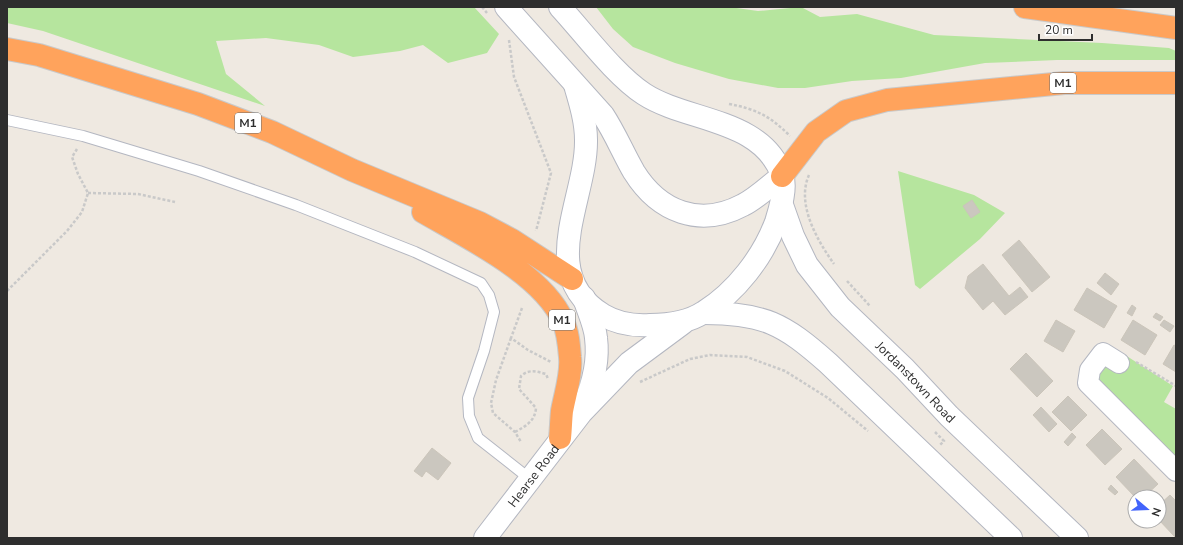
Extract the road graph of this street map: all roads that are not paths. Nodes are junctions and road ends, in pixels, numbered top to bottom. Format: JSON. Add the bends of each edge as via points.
{"nodes":[{"id":1,"x":506,"y":7,"type":"edge"},
{"id":2,"x":560,"y":7,"type":"edge"},
{"id":3,"x":1025,"y":7,"type":"edge"},
{"id":4,"x":1176,"y":28,"type":"edge"},
{"id":5,"x":7,"y":49,"type":"edge"},
{"id":6,"x":1176,"y":83,"type":"edge"},
{"id":7,"x":574,"y":85,"type":"junction"},
{"id":8,"x":7,"y":120,"type":"edge"},
{"id":9,"x":352,"y":170,"type":"junction"},
{"id":10,"x":782,"y":176,"type":"junction"},
{"id":11,"x":782,"y":205,"type":"junction"},
{"id":12,"x":572,"y":279,"type":"junction"},
{"id":13,"x":584,"y":298,"type":"junction"},
{"id":14,"x":694,"y":317,"type":"junction"},
{"id":15,"x":1119,"y":363,"type":"road end"},
{"id":16,"x":581,"y":413,"type":"junction"},
{"id":17,"x":560,"y":438,"type":"junction"},
{"id":18,"x":1176,"y":471,"type":"edge"},
{"id":19,"x":530,"y":479,"type":"junction"},
{"id":20,"x":485,"y":538,"type":"edge"},
{"id":21,"x":1012,"y":538,"type":"edge"},
{"id":22,"x":1077,"y":538,"type":"edge"}],
"edges":[{"from":1,"to":7,"type":"main road"},
{"from":2,"to":10,"type":"main road","via":[[643,94],[666,106],[720,123],[754,139],[772,157]]},
{"from":3,"to":4,"type":"highway"},
{"from":5,"to":9,"type":"highway","number":"M1","via":[[39,55],[198,104],[272,132]]},
{"from":6,"to":10,"type":"highway","number":"M1","via":[[1064,83],[887,100],[846,111],[816,132]]},
{"from":7,"to":10,"type":"main road","number":"M1","via":[[603,115],[634,172],[648,191],[661,204],[680,213],[702,216],[728,212],[745,205]]},
{"from":7,"to":12,"type":"main road","via":[[582,110],[586,140],[583,169],[571,218],[568,257]]},
{"from":8,"to":19,"type":"lane","via":[[83,136],[296,204],[415,252],[481,283],[489,295],[494,312],[468,398],[468,416],[478,438]]},
{"from":9,"to":12,"type":"highway","number":"M1","via":[[480,223],[512,240]]},
{"from":9,"to":17,"type":"highway","number":"M1","via":[[495,254],[552,302],[563,320],[571,359]]},
{"from":10,"to":11,"type":"main road"},
{"from":11,"to":14,"type":"main road","name":"Hearse Road","via":[[772,232],[756,260],[730,292]]},
{"from":11,"to":22,"type":"main road","name":"Jordanstown Road","via":[[807,265],[840,307]]},
{"from":12,"to":13,"type":"main road"},
{"from":13,"to":14,"type":"main road","via":[[604,316],[634,326],[659,325]]},
{"from":13,"to":16,"type":"main road","name":"Hearse Road","via":[[596,337],[596,366]]},
{"from":14,"to":16,"type":"main road","name":"Hearse Road","via":[[629,362]]},
{"from":14,"to":21,"type":"main road","via":[[730,313],[759,318],[801,339]]},
{"from":15,"to":18,"type":"street","via":[[1103,353],[1090,370],[1088,383]]},
{"from":16,"to":17,"type":"main road","name":"Hearse Road"},
{"from":17,"to":19,"type":"main road","name":"Hearse Road"},
{"from":19,"to":20,"type":"main road","name":"Hearse Road"}]}
